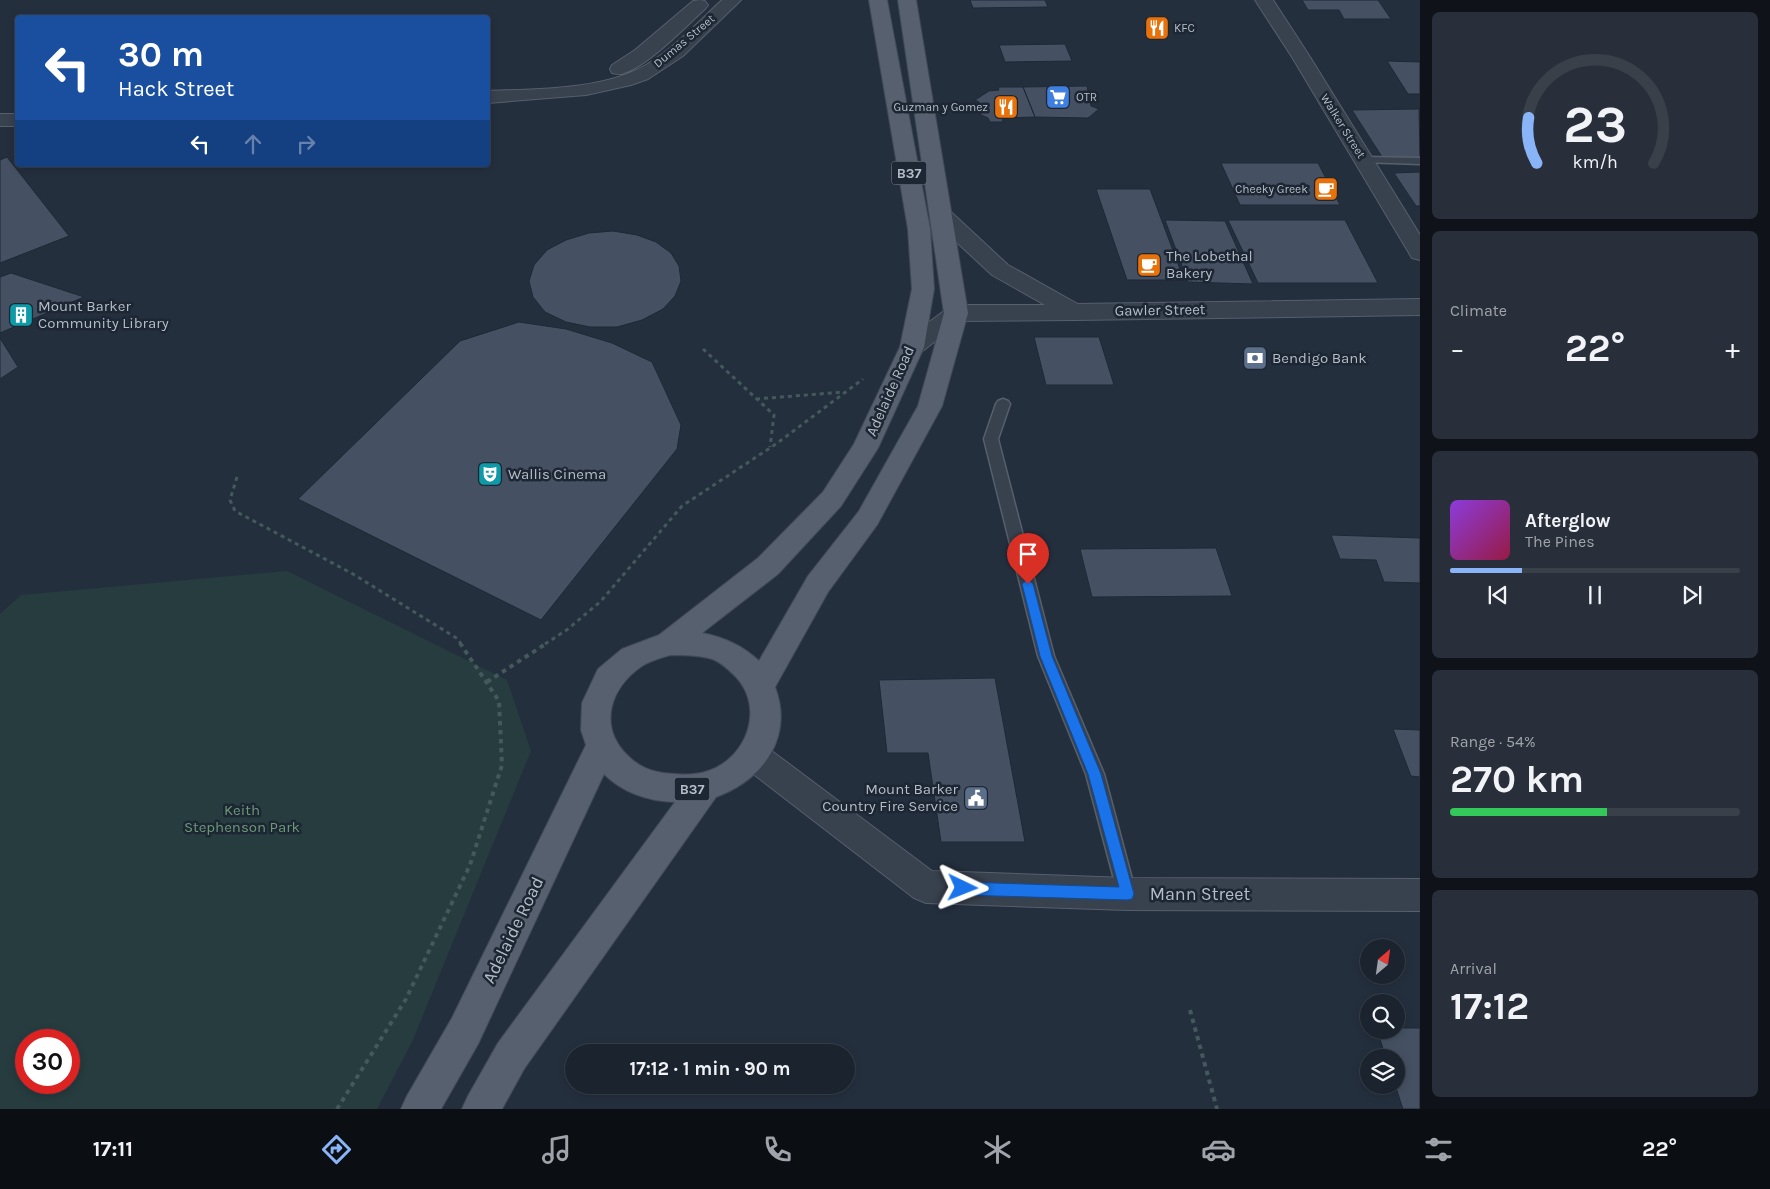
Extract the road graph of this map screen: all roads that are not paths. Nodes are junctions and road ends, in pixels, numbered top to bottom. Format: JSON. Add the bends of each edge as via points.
{"nodes":[{"id":1,"x":704,"y":0,"type":"edge"},
{"id":2,"x":732,"y":0,"type":"edge"},
{"id":3,"x":878,"y":0,"type":"edge"},
{"id":4,"x":907,"y":0,"type":"edge"},
{"id":5,"x":1264,"y":0,"type":"edge"},
{"id":6,"x":575,"y":89,"type":"junction"},
{"id":7,"x":490,"y":98,"type":"edge"},
{"id":8,"x":0,"y":120,"type":"edge"},
{"id":9,"x":15,"y":120,"type":"edge"},
{"id":10,"x":1365,"y":160,"type":"junction"},
{"id":11,"x":1420,"y":162,"type":"edge"},
{"id":12,"x":943,"y":217,"type":"junction"},
{"id":13,"x":1420,"y":253,"type":"edge"},
{"id":14,"x":1420,"y":307,"type":"edge"},
{"id":15,"x":1075,"y":312,"type":"junction"},
{"id":16,"x":956,"y":313,"type":"junction"},
{"id":17,"x":912,"y":347,"type":"junction"},
{"id":18,"x":1003,"y":404,"type":"dead end"},
{"id":19,"x":669,"y":643,"type":"junction"},
{"id":20,"x":760,"y":686,"type":"junction"},
{"id":21,"x":601,"y":747,"type":"junction"},
{"id":22,"x":754,"y":756,"type":"junction"},
{"id":23,"x":705,"y":787,"type":"junction"},
{"id":24,"x":1127,"y":894,"type":"junction"},
{"id":25,"x":1420,"y":895,"type":"edge"},
{"id":26,"x":420,"y":1109,"type":"edge"},
{"id":27,"x":480,"y":1109,"type":"edge"}],
"edges":[{"from":1,"to":6,"type":"street","name":"Dumas Street","via":[[642,54],[611,74]]},
{"from":2,"to":6,"type":"street","name":"Dumas Street","via":[[668,58],[642,74],[612,84]]},
{"from":3,"to":17,"type":"main road","name":"Adelaide Road","number":"B37","via":[[920,229],[922,288]]},
{"from":4,"to":12,"type":"main road","number":"B37"},
{"from":5,"to":10,"type":"street","name":"Walker Street"},
{"from":6,"to":7,"type":"street","name":"Dumas Street"},
{"from":8,"to":9,"type":"street"},
{"from":10,"to":11,"type":"lane"},
{"from":10,"to":13,"type":"street","name":"Walker Street"},
{"from":12,"to":15,"type":"street","via":[[1000,270]]},
{"from":12,"to":16,"type":"main road","number":"B37"},
{"from":14,"to":15,"type":"street","name":"Gawler Street"},
{"from":15,"to":16,"type":"street","name":"Gawler Street"},
{"from":16,"to":17,"type":"street"},
{"from":16,"to":20,"type":"main road","number":"B37","via":[[930,406],[868,518],[818,584]]},
{"from":17,"to":19,"type":"main road","name":"Adelaide Road","number":"B37","via":[[864,448],[832,499],[768,566]]},
{"from":18,"to":24,"type":"lane","via":[[991,439],[1046,656],[1095,774]]},
{"from":19,"to":20,"type":"main road","number":"B37","via":[[698,644],[724,652],[740,662]]},
{"from":19,"to":21,"type":"main road","number":"B37","via":[[651,647],[626,660],[602,684],[596,703],[595,732]]},
{"from":20,"to":22,"type":"main road","number":"B37","via":[[767,710],[766,729]]},
{"from":21,"to":23,"type":"main road","number":"B37","via":[[618,769],[644,784],[672,790]]},
{"from":21,"to":26,"type":"main road","name":"Adelaide Road","via":[[465,1031]]},
{"from":22,"to":23,"type":"main road","number":"B37","via":[[736,773]]},
{"from":22,"to":24,"type":"street","name":"Mann Street","via":[[926,887]]},
{"from":23,"to":27,"type":"main road","number":"B37","via":[[511,1056]]},
{"from":24,"to":25,"type":"street","name":"Mann Street"}]}
